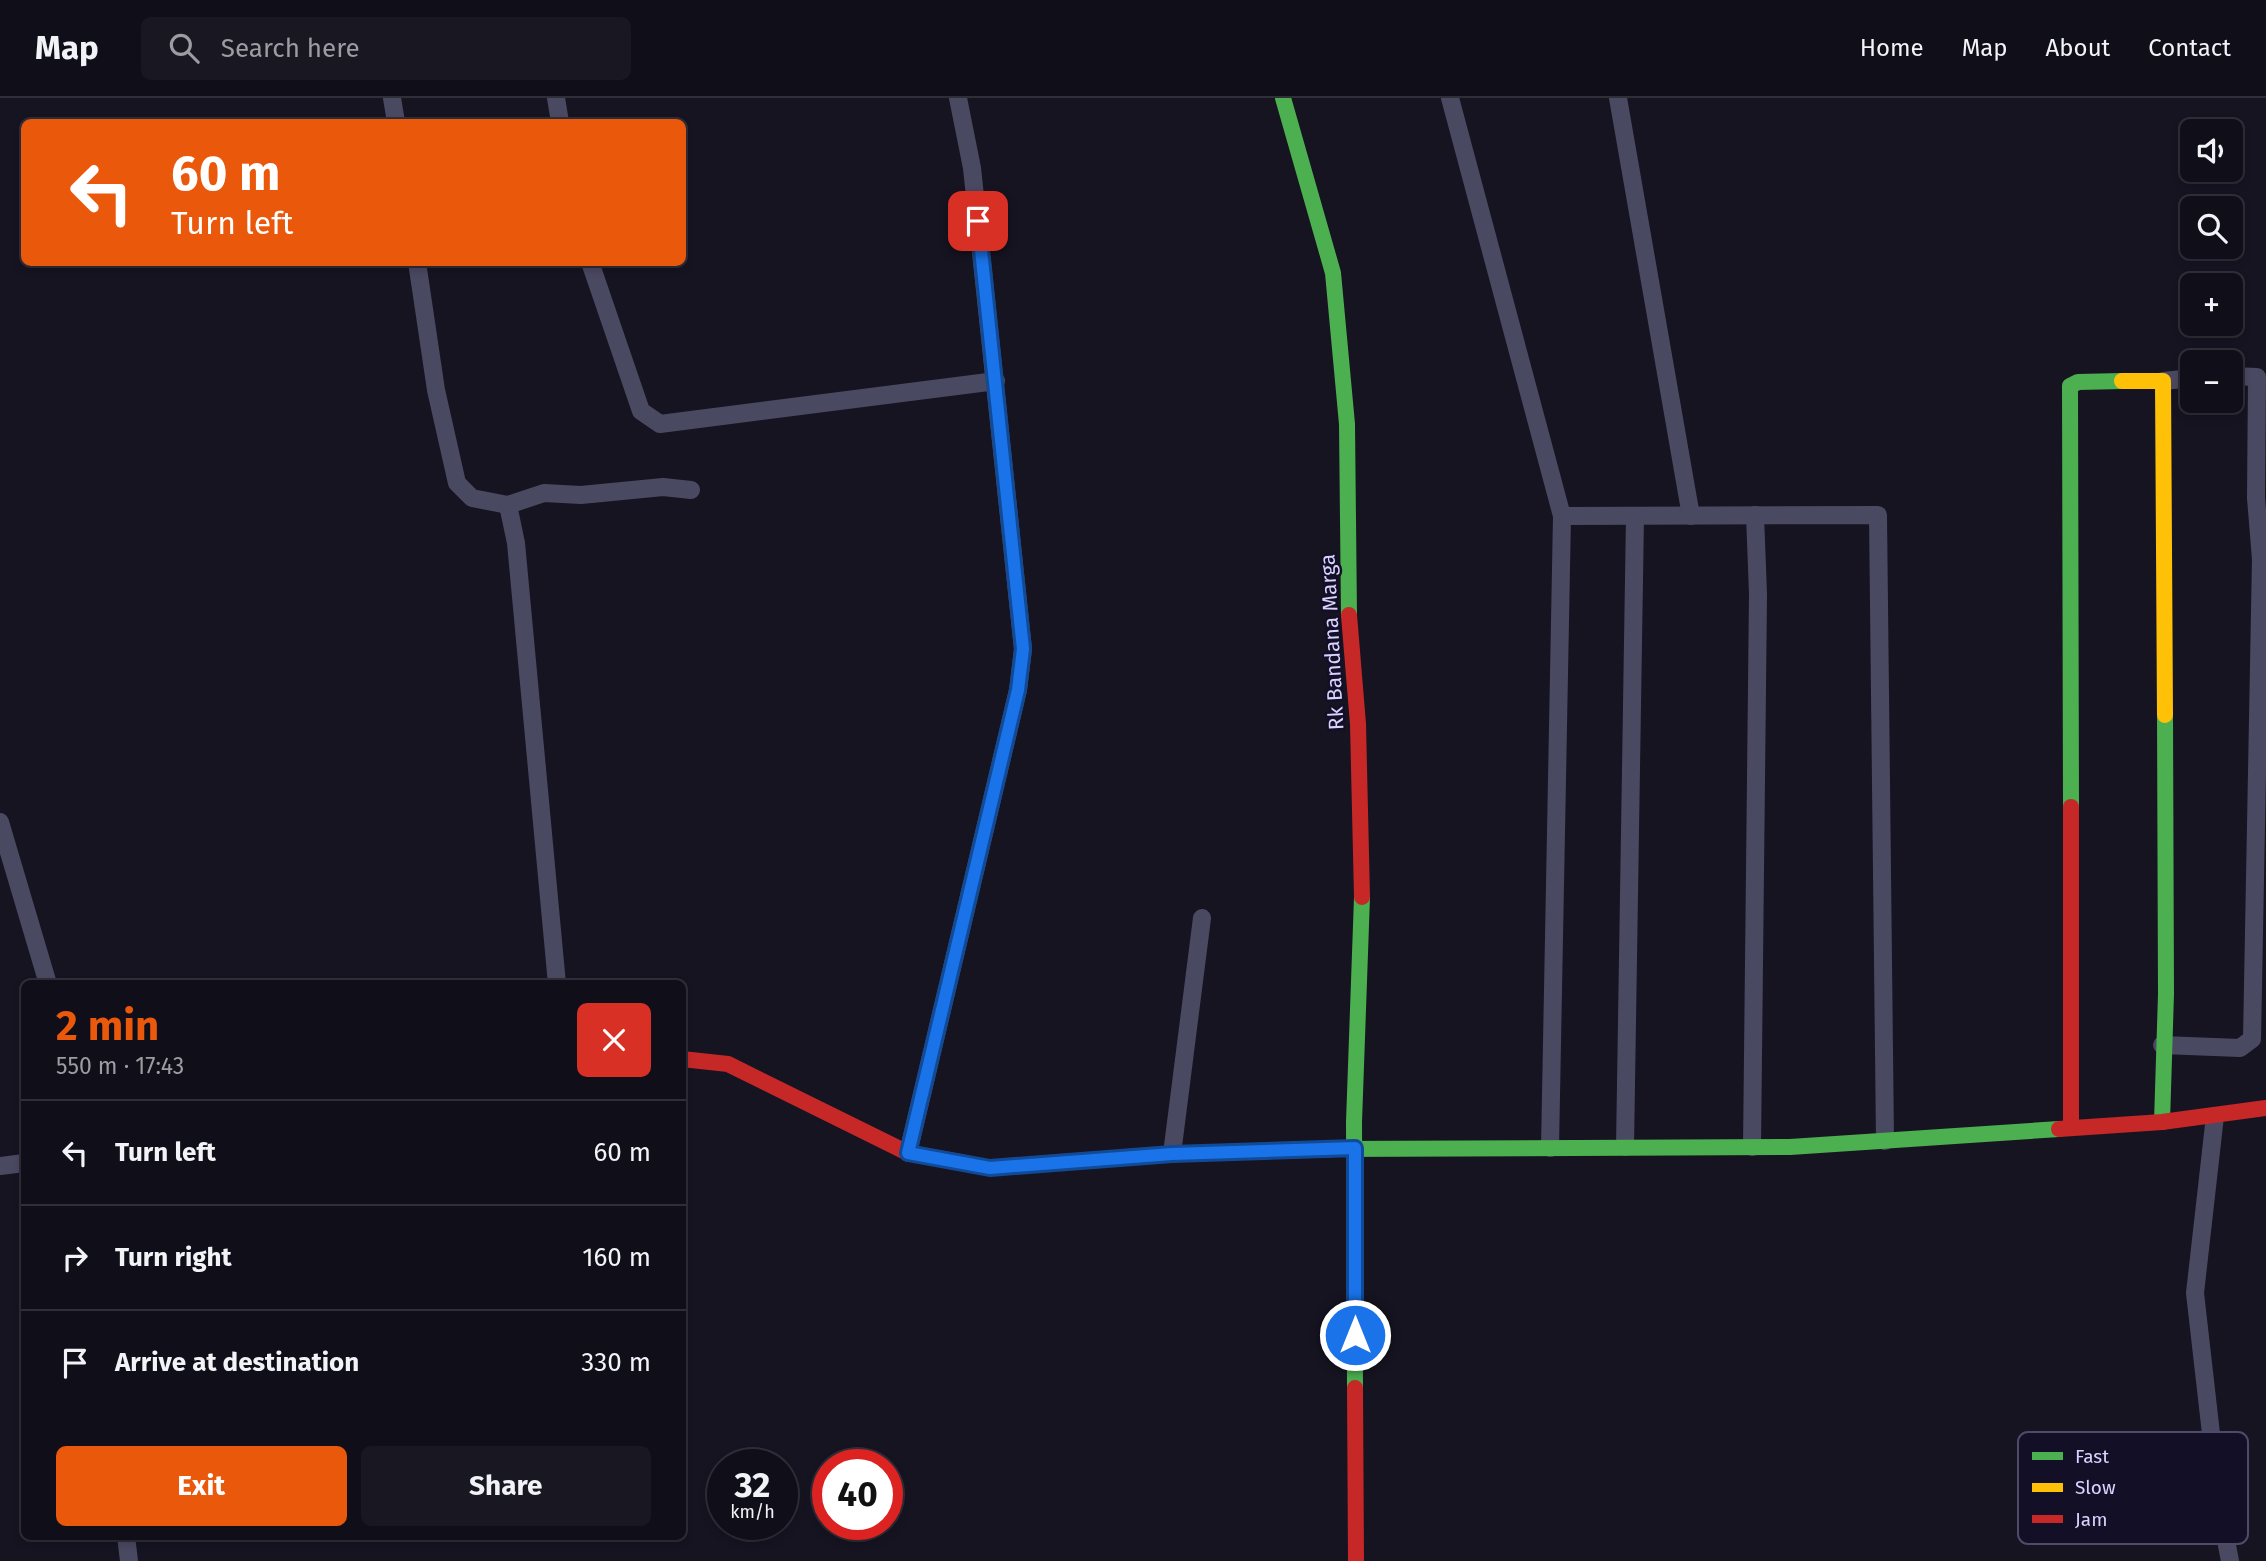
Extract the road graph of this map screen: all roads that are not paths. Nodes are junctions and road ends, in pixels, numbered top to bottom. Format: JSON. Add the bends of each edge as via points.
{"nodes":[{"id":1,"x":392,"y":98,"type":"edge"},
{"id":2,"x":556,"y":98,"type":"edge"},
{"id":3,"x":958,"y":98,"type":"edge"},
{"id":4,"x":1283,"y":98,"type":"edge"},
{"id":5,"x":1450,"y":98,"type":"edge"},
{"id":6,"x":1618,"y":98,"type":"edge"},
{"id":7,"x":396,"y":119,"type":"edge"},
{"id":8,"x":560,"y":119,"type":"edge"},
{"id":9,"x":418,"y":266,"type":"edge"},
{"id":10,"x":591,"y":266,"type":"edge"},
{"id":11,"x":2243,"y":376,"type":"edge"},
{"id":12,"x":2262,"y":377,"type":"edge"},
{"id":13,"x":2180,"y":380,"type":"edge"},
{"id":14,"x":996,"y":381,"type":"junction"},
{"id":15,"x":2164,"y":381,"type":"junction"},
{"id":16,"x":691,"y":490,"type":"dead end"},
{"id":17,"x":508,"y":505,"type":"junction"},
{"id":18,"x":1755,"y":515,"type":"junction"},
{"id":19,"x":1562,"y":516,"type":"junction"},
{"id":20,"x":1635,"y":516,"type":"junction"},
{"id":21,"x":1691,"y":516,"type":"junction"},
{"id":22,"x":0,"y":822,"type":"edge"},
{"id":23,"x":1202,"y":918,"type":"dead end"},
{"id":24,"x":47,"y":980,"type":"edge"},
{"id":25,"x":557,"y":980,"type":"edge"},
{"id":26,"x":2162,"y":1045,"type":"junction"},
{"id":27,"x":686,"y":1059,"type":"edge"},
{"id":28,"x":2266,"y":1108,"type":"edge"},
{"id":29,"x":2215,"y":1116,"type":"junction"},
{"id":30,"x":2162,"y":1122,"type":"junction"},
{"id":31,"x":2071,"y":1128,"type":"junction"},
{"id":32,"x":1885,"y":1141,"type":"junction"},
{"id":33,"x":1550,"y":1147,"type":"junction"},
{"id":34,"x":1625,"y":1147,"type":"junction"},
{"id":35,"x":1752,"y":1147,"type":"junction"},
{"id":36,"x":1355,"y":1148,"type":"junction"},
{"id":37,"x":908,"y":1153,"type":"junction"},
{"id":38,"x":1172,"y":1154,"type":"junction"},
{"id":39,"x":21,"y":1163,"type":"edge"},
{"id":40,"x":0,"y":1166,"type":"edge"},
{"id":41,"x":2210,"y":1432,"type":"edge"},
{"id":42,"x":126,"y":1540,"type":"edge"},
{"id":43,"x":129,"y":1561,"type":"edge"},
{"id":44,"x":1356,"y":1561,"type":"edge"}],
"edges":[{"from":1,"to":7,"type":"street"},
{"from":2,"to":8,"type":"street"},
{"from":3,"to":14,"type":"street","via":[[972,168]]},
{"from":4,"to":36,"type":"street","name":"Rk Bandana Marga","via":[[1333,273],[1346,410],[1346,584],[1358,724],[1363,930]]},
{"from":5,"to":19,"type":"street"},
{"from":6,"to":21,"type":"street"},
{"from":9,"to":17,"type":"street","via":[[436,390],[457,483],[472,498]]},
{"from":10,"to":14,"type":"street","via":[[641,411],[660,424]]},
{"from":11,"to":12,"type":"street"},
{"from":12,"to":26,"type":"street","via":[[2256,498],[2261,559],[2252,1039],[2241,1048]]},
{"from":13,"to":15,"type":"street"},
{"from":14,"to":37,"type":"street","via":[[1023,649],[1018,690]]},
{"from":15,"to":26,"type":"street","via":[[2166,980]]},
{"from":15,"to":31,"type":"street","via":[[2078,382],[2070,386]]},
{"from":16,"to":17,"type":"street","via":[[663,487],[544,494]]},
{"from":17,"to":25,"type":"street","via":[[516,543]]},
{"from":18,"to":21,"type":"street"},
{"from":18,"to":32,"type":"street","via":[[1878,515]]},
{"from":18,"to":35,"type":"street"},
{"from":19,"to":20,"type":"street"},
{"from":19,"to":33,"type":"street"},
{"from":20,"to":21,"type":"street"},
{"from":20,"to":34,"type":"street"},
{"from":22,"to":24,"type":"street"},
{"from":23,"to":38,"type":"street"},
{"from":26,"to":30,"type":"street"},
{"from":27,"to":37,"type":"street","via":[[728,1064]]},
{"from":28,"to":29,"type":"street"},
{"from":29,"to":30,"type":"street"},
{"from":29,"to":41,"type":"street","via":[[2194,1293]]},
{"from":30,"to":31,"type":"street"},
{"from":31,"to":32,"type":"street"},
{"from":32,"to":35,"type":"street"},
{"from":33,"to":34,"type":"street"},
{"from":33,"to":36,"type":"street"},
{"from":34,"to":35,"type":"street"},
{"from":36,"to":38,"type":"street"},
{"from":36,"to":44,"type":"street","name":"Rk Bandana Marga"},
{"from":37,"to":38,"type":"street","via":[[990,1168]]},
{"from":39,"to":40,"type":"street"},
{"from":42,"to":43,"type":"street"}]}
